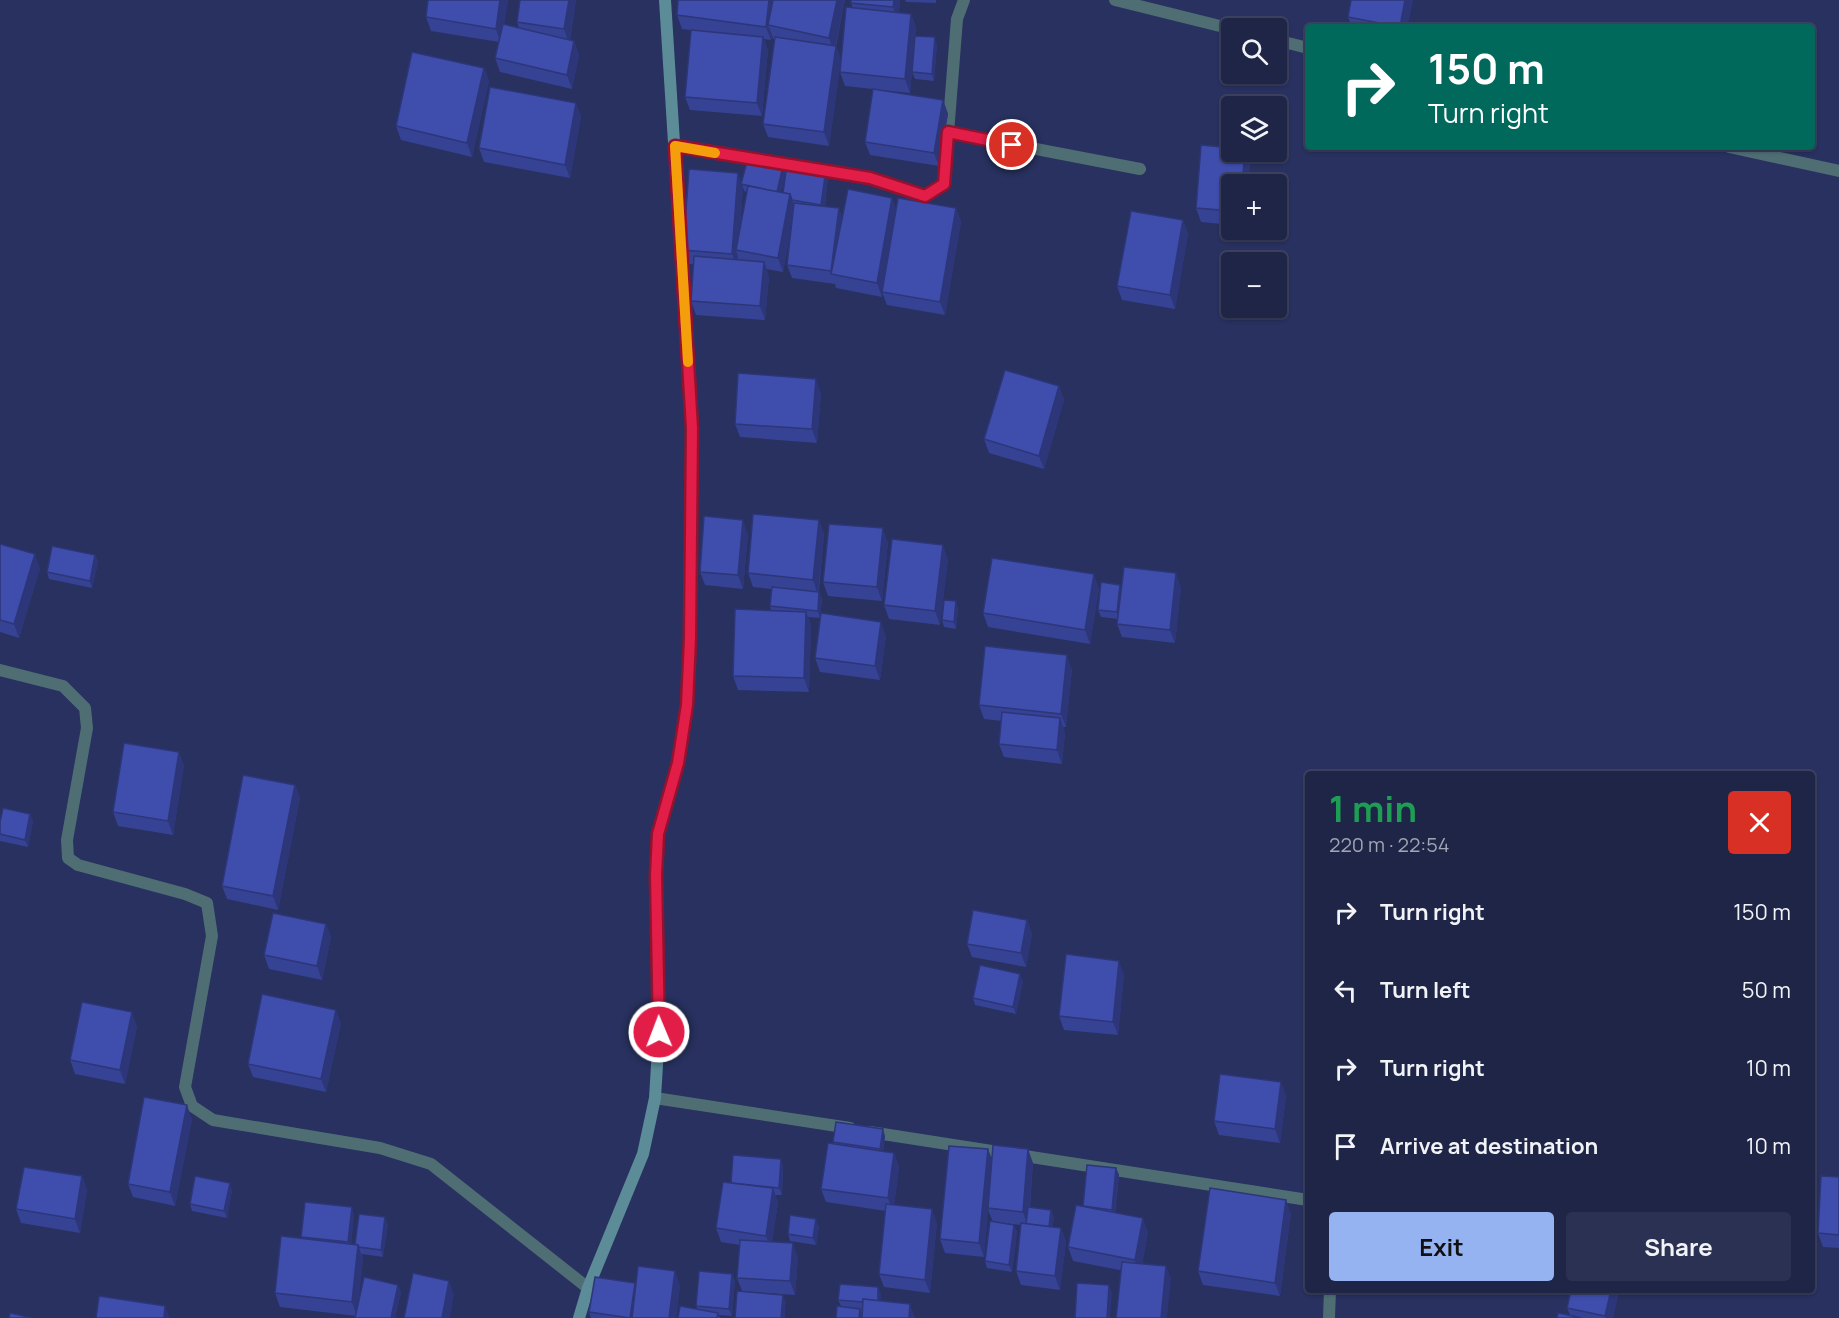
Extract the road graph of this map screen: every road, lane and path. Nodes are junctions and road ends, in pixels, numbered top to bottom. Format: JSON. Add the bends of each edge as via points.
{"nodes":[{"id":1,"x":665,"y":0,"type":"edge"},
{"id":2,"x":964,"y":0,"type":"edge"},
{"id":3,"x":1115,"y":0,"type":"edge"},
{"id":4,"x":1221,"y":26,"type":"edge"},
{"id":5,"x":1287,"y":43,"type":"edge"},
{"id":6,"x":1305,"y":47,"type":"edge"},
{"id":7,"x":948,"y":132,"type":"junction"},
{"id":8,"x":675,"y":146,"type":"junction"},
{"id":9,"x":1743,"y":150,"type":"edge"},
{"id":10,"x":1140,"y":170,"type":"dead end"},
{"id":11,"x":1839,"y":171,"type":"edge"},
{"id":12,"x":0,"y":670,"type":"edge"},
{"id":13,"x":655,"y":1098,"type":"junction"},
{"id":14,"x":1305,"y":1200,"type":"edge"},
{"id":15,"x":588,"y":1288,"type":"junction"},
{"id":16,"x":1329,"y":1293,"type":"edge"},
{"id":17,"x":579,"y":1318,"type":"edge"},
{"id":18,"x":1329,"y":1318,"type":"edge"}],
"edges":[{"from":1,"to":8,"type":"street"},
{"from":2,"to":7,"type":"street","via":[[957,19]]},
{"from":3,"to":4,"type":"street"},
{"from":5,"to":6,"type":"street"},
{"from":7,"to":8,"type":"street","via":[[944,184],[925,196],[870,178]]},
{"from":7,"to":10,"type":"street"},
{"from":8,"to":13,"type":"street","via":[[692,428],[690,639],[687,705],[678,763],[658,834],[659,1032]]},
{"from":9,"to":11,"type":"street"},
{"from":12,"to":15,"type":"street","via":[[63,686],[85,708],[87,728],[67,840],[68,858],[78,865],[207,903],[212,936],[185,1087],[192,1106],[213,1120],[380,1148],[432,1164]]},
{"from":13,"to":14,"type":"street"},
{"from":13,"to":15,"type":"street","via":[[643,1154]]},
{"from":15,"to":17,"type":"street"},
{"from":16,"to":18,"type":"street"}]}
